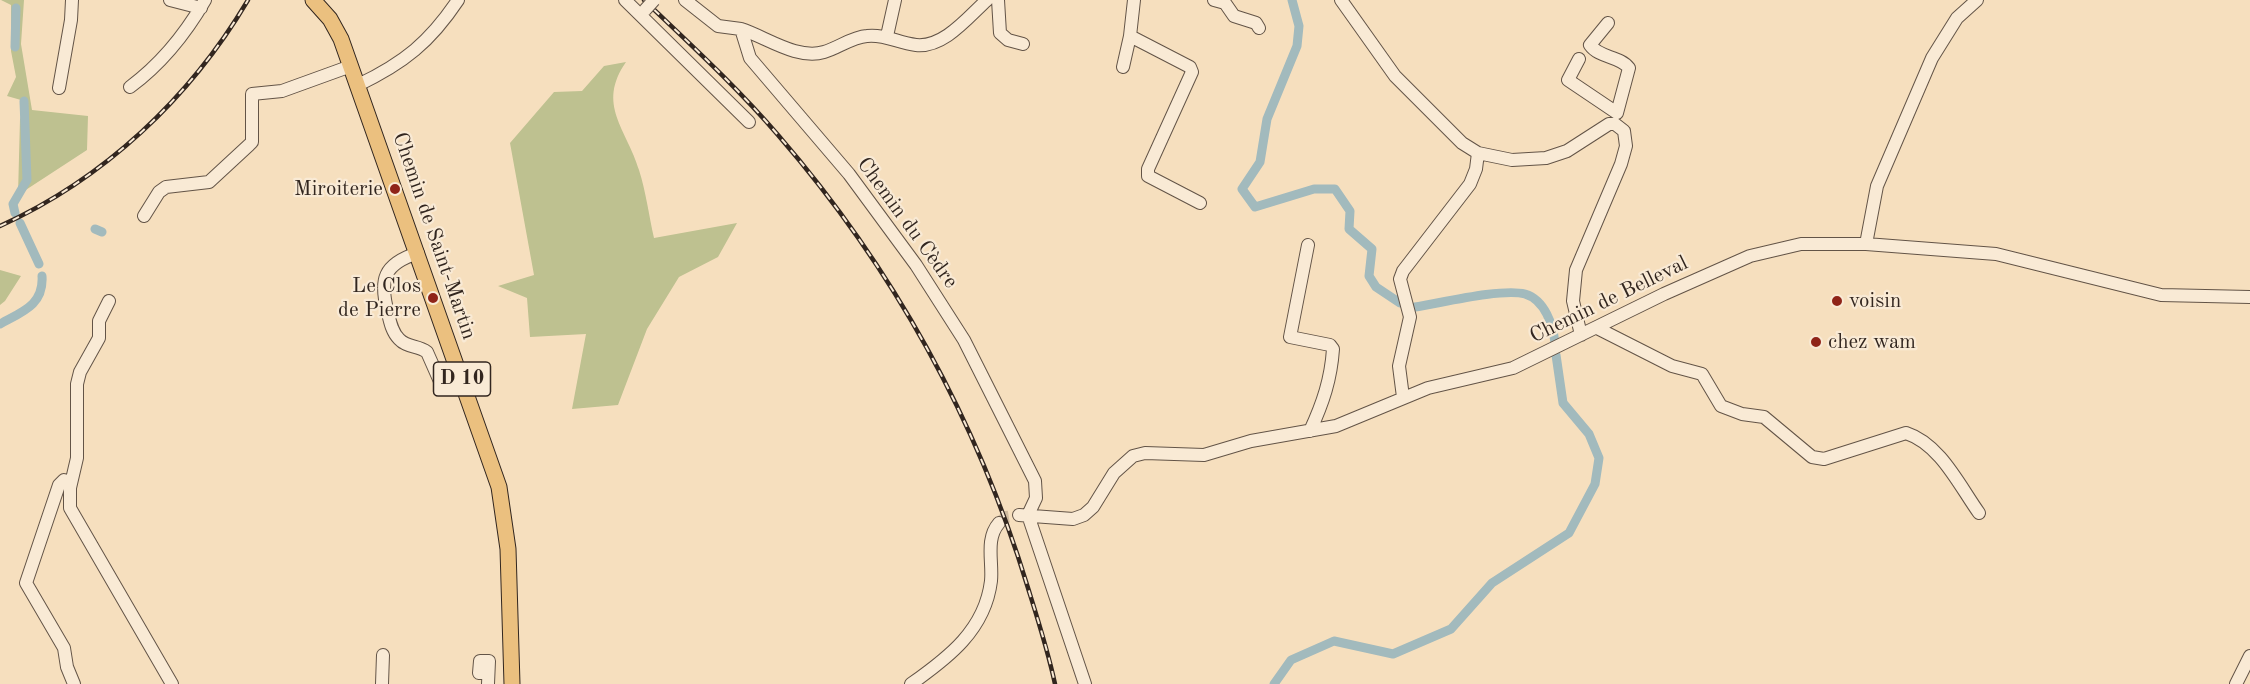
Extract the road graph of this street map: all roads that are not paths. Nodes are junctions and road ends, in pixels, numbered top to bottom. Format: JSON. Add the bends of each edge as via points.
{"nodes":[{"id":1,"x":72,"y":0,"type":"edge"},
{"id":2,"x":170,"y":0,"type":"edge"},
{"id":3,"x":314,"y":0,"type":"edge"},
{"id":4,"x":458,"y":0,"type":"edge"},
{"id":5,"x":625,"y":0,"type":"edge"},
{"id":6,"x":654,"y":0,"type":"edge"},
{"id":7,"x":685,"y":0,"type":"edge"},
{"id":8,"x":895,"y":0,"type":"edge"},
{"id":9,"x":987,"y":0,"type":"edge"},
{"id":10,"x":998,"y":0,"type":"edge"},
{"id":11,"x":1134,"y":0,"type":"edge"},
{"id":12,"x":1214,"y":0,"type":"edge"},
{"id":13,"x":1341,"y":0,"type":"edge"},
{"id":14,"x":1977,"y":0,"type":"edge"},
{"id":15,"x":203,"y":4,"type":"edge"},
{"id":16,"x":643,"y":12,"type":"junction"},
{"id":17,"x":1608,"y":23,"type":"dead end"},
{"id":18,"x":1259,"y":28,"type":"dead end"},
{"id":19,"x":741,"y":29,"type":"junction"},
{"id":20,"x":887,"y":36,"type":"junction"},
{"id":21,"x":1130,"y":36,"type":"junction"},
{"id":22,"x":1023,"y":44,"type":"dead end"},
{"id":23,"x":1579,"y":59,"type":"dead end"},
{"id":24,"x":351,"y":66,"type":"junction"},
{"id":25,"x":1123,"y":67,"type":"dead end"},
{"id":26,"x":358,"y":85,"type":"junction"},
{"id":27,"x":129,"y":87,"type":"dead end"},
{"id":28,"x":59,"y":88,"type":"dead end"},
{"id":29,"x":749,"y":122,"type":"dead end"},
{"id":30,"x":1478,"y":153,"type":"junction"},
{"id":31,"x":1200,"y":202,"type":"dead end"},
{"id":32,"x":144,"y":216,"type":"dead end"},
{"id":33,"x":1866,"y":244,"type":"junction"},
{"id":34,"x":1308,"y":245,"type":"dead end"},
{"id":35,"x":418,"y":253,"type":"junction"},
{"id":36,"x":2250,"y":297,"type":"edge"},
{"id":37,"x":109,"y":302,"type":"dead end"},
{"id":38,"x":1597,"y":328,"type":"junction"},
{"id":39,"x":1581,"y":335,"type":"junction"},
{"id":40,"x":442,"y":386,"type":"dead end"},
{"id":41,"x":1403,"y":397,"type":"junction"},
{"id":42,"x":1310,"y":430,"type":"junction"},
{"id":43,"x":71,"y":483,"type":"junction"},
{"id":44,"x":1979,"y":513,"type":"dead end"},
{"id":45,"x":1024,"y":515,"type":"junction"},
{"id":46,"x":999,"y":523,"type":"dead end"},
{"id":47,"x":383,"y":655,"type":"dead end"},
{"id":48,"x":2250,"y":656,"type":"edge"},
{"id":49,"x":74,"y":684,"type":"edge"},
{"id":50,"x":172,"y":684,"type":"edge"},
{"id":51,"x":382,"y":684,"type":"edge"},
{"id":52,"x":512,"y":684,"type":"edge"},
{"id":53,"x":911,"y":684,"type":"edge"},
{"id":54,"x":1085,"y":684,"type":"edge"},
{"id":55,"x":2236,"y":684,"type":"edge"}],
"edges":[{"from":1,"to":28,"type":"street"},
{"from":2,"to":15,"type":"street"},
{"from":3,"to":24,"type":"main road","number":"D 10","via":[[336,28]]},
{"from":4,"to":26,"type":"street","via":[[441,27],[417,50]]},
{"from":5,"to":16,"type":"street"},
{"from":6,"to":16,"type":"street","bridge":true},
{"from":7,"to":19,"type":"street","via":[[718,26]]},
{"from":8,"to":20,"type":"street"},
{"from":9,"to":20,"type":"street","via":[[945,37],[929,44],[915,45]]},
{"from":10,"to":22,"type":"street","via":[[1000,33]]},
{"from":11,"to":21,"type":"street"},
{"from":12,"to":18,"type":"street","via":[[1225,3],[1234,16],[1256,23]]},
{"from":13,"to":30,"type":"street","via":[[1395,76],[1462,143]]},
{"from":14,"to":33,"type":"street","via":[[1957,18],[1932,58],[1877,186]]},
{"from":15,"to":27,"type":"street","via":[[162,58]]},
{"from":16,"to":29,"type":"street"},
{"from":17,"to":23,"type":"street","via":[[1590,45],[1594,51],[1629,66],[1617,113],[1568,80]]},
{"from":19,"to":20,"type":"street","via":[[798,52],[813,53],[864,36]]},
{"from":19,"to":45,"type":"street","name":"Chemin du Cèdre","via":[[750,58],[849,174],[916,265],[964,340],[1035,481],[1036,498]]},
{"from":21,"to":25,"type":"street"},
{"from":21,"to":31,"type":"street","via":[[1192,69],[1147,172],[1152,180]]},
{"from":24,"to":26,"type":"main road","number":"D 10"},
{"from":24,"to":32,"type":"street","via":[[282,91],[252,94],[249,146],[208,182],[165,187]]},
{"from":26,"to":35,"type":"main road","name":"Chemin de Saint-Martin","number":"D 10"},
{"from":30,"to":39,"type":"street","via":[[1512,160],[1546,158],[1567,151],[1609,124],[1624,131],[1626,146],[1621,164],[1576,270],[1573,301]]},
{"from":30,"to":41,"type":"street","via":[[1470,184],[1400,279],[1410,317],[1399,366]]},
{"from":33,"to":36,"type":"street","name":"Chemin de Belleval","via":[[1996,254],[2161,296]]},
{"from":33,"to":38,"type":"street","name":"Chemin de Belleval","via":[[1801,244],[1750,256]]},
{"from":34,"to":42,"type":"street","via":[[1290,337],[1330,345],[1333,349],[1323,404]]},
{"from":35,"to":40,"type":"street","via":[[396,262],[382,291],[394,332],[406,345],[427,352]]},
{"from":35,"to":52,"type":"main road","name":"Chemin de Saint-Martin","number":"D 10","via":[[499,487],[508,549]]},
{"from":37,"to":43,"type":"street","via":[[99,321],[99,339],[77,384],[77,458]]},
{"from":38,"to":39,"type":"street","name":"Chemin de Belleval"},
{"from":38,"to":44,"type":"street","via":[[1672,366],[1702,374],[1721,406],[1764,417],[1812,457],[1824,459],[1906,433],[1919,437],[1942,460]]},
{"from":39,"to":41,"type":"street","name":"Chemin de Belleval","via":[[1513,368],[1443,383]]},
{"from":41,"to":42,"type":"street","name":"Chemin de Belleval","via":[[1352,421]]},
{"from":42,"to":45,"type":"street","name":"Chemin de Belleval","via":[[1204,455],[1133,456],[1114,473],[1084,515],[1073,519]]},
{"from":43,"to":49,"type":"street","via":[[64,480],[59,485],[26,584],[64,648]]},
{"from":43,"to":50,"type":"street","via":[[69,501],[74,516]]},
{"from":45,"to":54,"type":"street"},
{"from":46,"to":53,"type":"street","via":[[991,539],[989,594],[978,621],[952,653]]},
{"from":47,"to":51,"type":"street"},
{"from":48,"to":55,"type":"street"}]}
